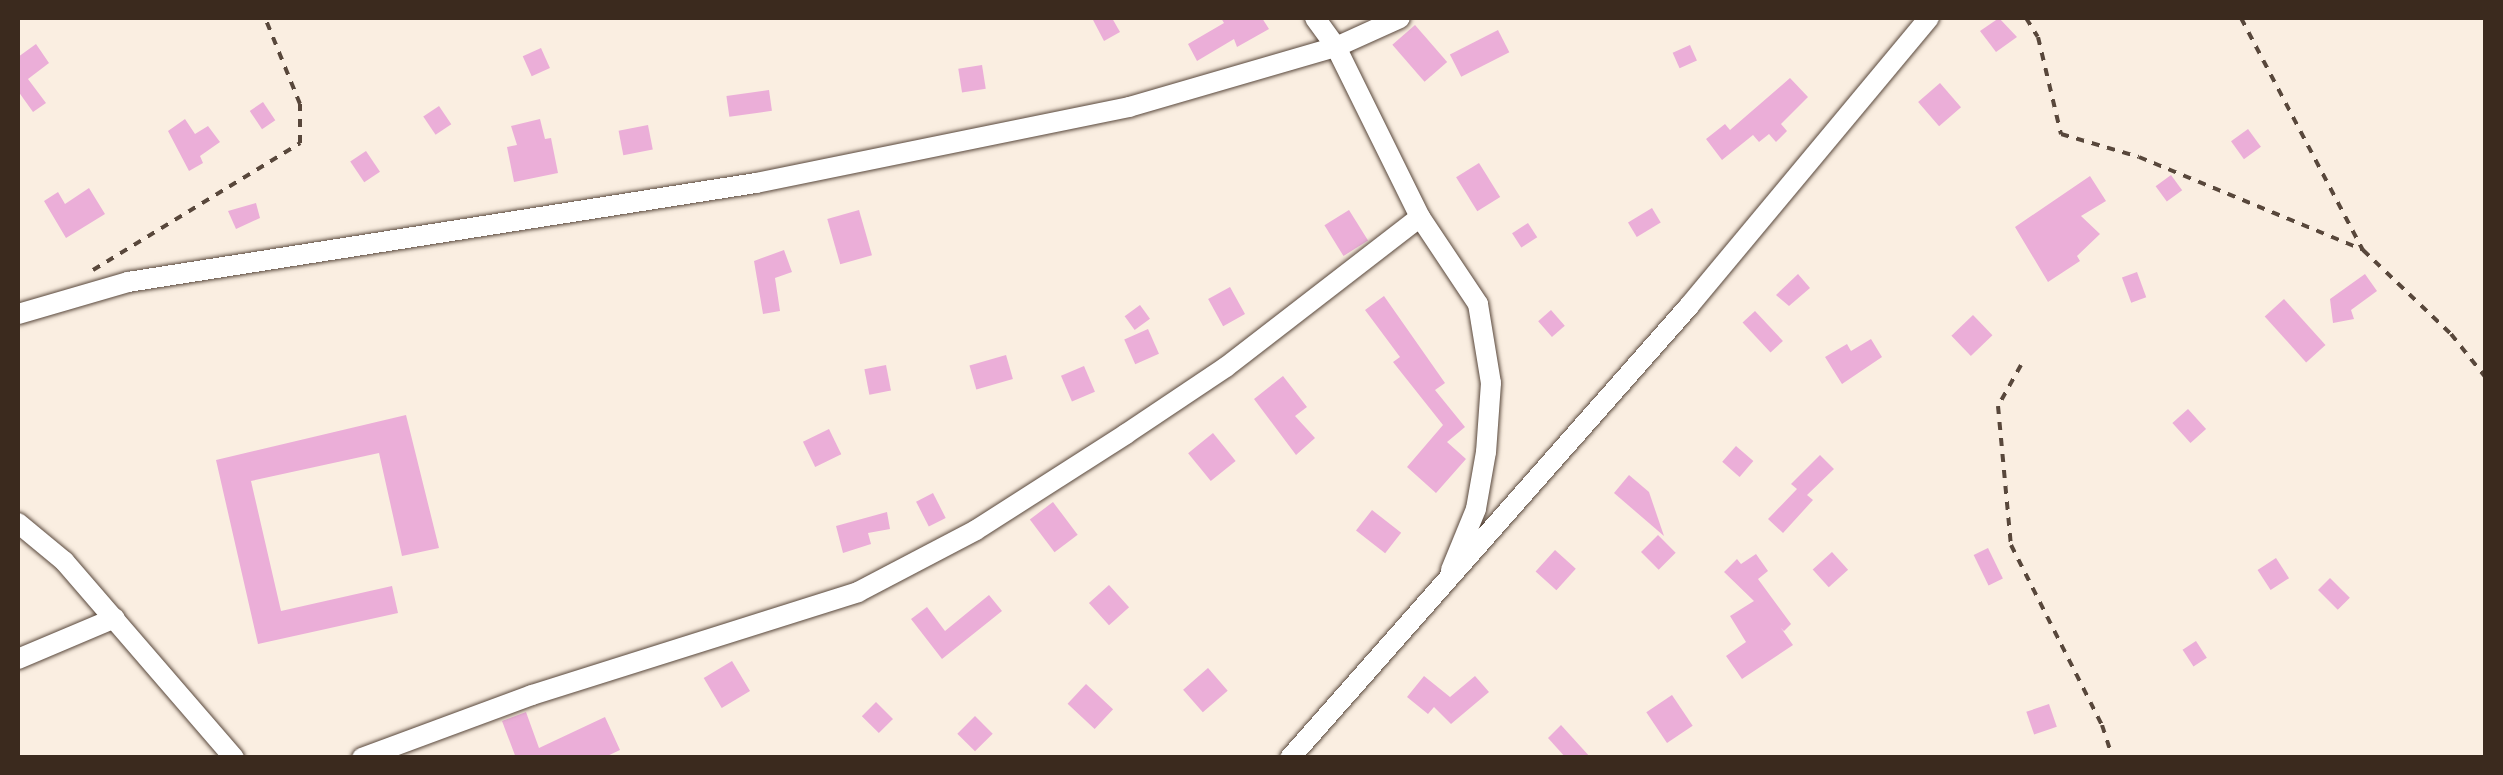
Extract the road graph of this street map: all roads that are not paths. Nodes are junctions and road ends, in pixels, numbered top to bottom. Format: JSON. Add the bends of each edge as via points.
{"nodes":[{"id":1,"x":1316,"y":18,"type":"edge"},
{"id":2,"x":1400,"y":18,"type":"edge"},
{"id":3,"x":1929,"y":18,"type":"edge"},
{"id":4,"x":1336,"y":47,"type":"junction"},
{"id":5,"x":1420,"y":217,"type":"junction"},
{"id":6,"x":18,"y":314,"type":"edge"},
{"id":7,"x":18,"y":523,"type":"edge"},
{"id":8,"x":1444,"y":586,"type":"junction"},
{"id":9,"x":115,"y":618,"type":"junction"},
{"id":10,"x":18,"y":659,"type":"edge"},
{"id":11,"x":234,"y":758,"type":"edge"},
{"id":12,"x":362,"y":758,"type":"edge"},
{"id":13,"x":1290,"y":758,"type":"edge"}],
"edges":[{"from":1,"to":4,"type":"street"},
{"from":2,"to":4,"type":"street"},
{"from":3,"to":8,"type":"street","via":[[1690,306]]},
{"from":4,"to":5,"type":"street"},
{"from":4,"to":6,"type":"street","via":[[1129,107],[901,154],[588,211],[128,282]]},
{"from":5,"to":8,"type":"street","via":[[1478,304],[1492,383],[1476,509]]},
{"from":5,"to":12,"type":"street","via":[[1140,424],[976,530],[858,592],[532,694]]},
{"from":7,"to":9,"type":"street"},
{"from":8,"to":13,"type":"street"},
{"from":9,"to":10,"type":"street"},
{"from":9,"to":11,"type":"street"}]}
